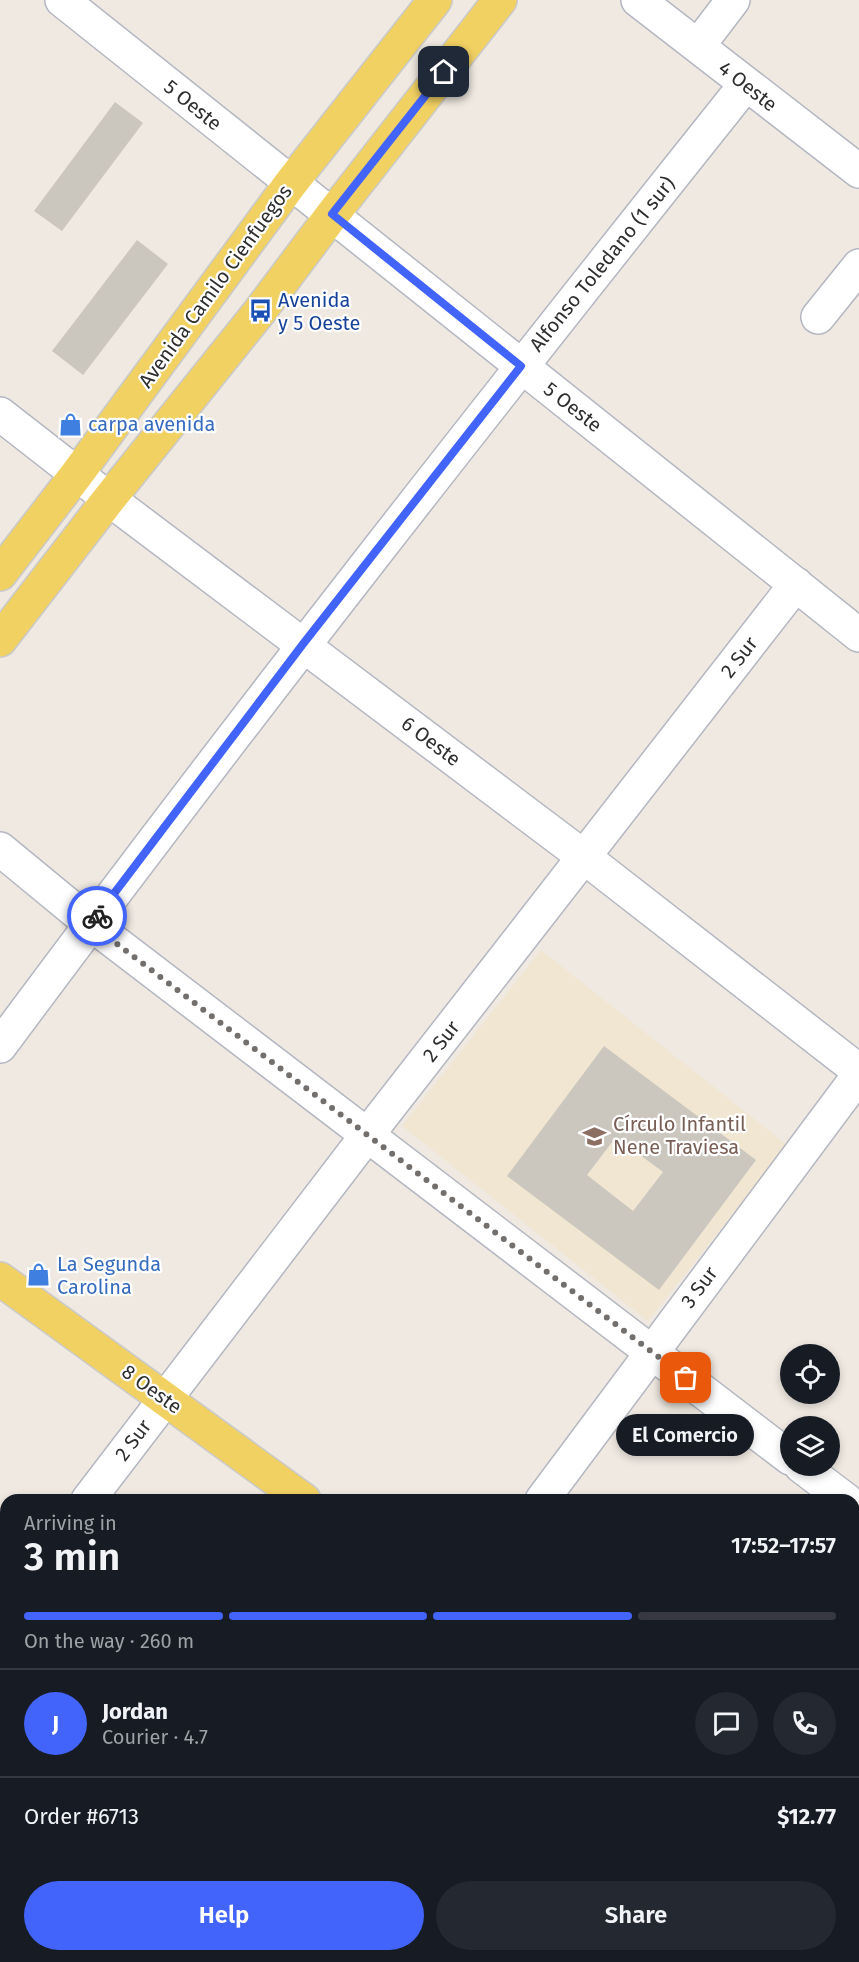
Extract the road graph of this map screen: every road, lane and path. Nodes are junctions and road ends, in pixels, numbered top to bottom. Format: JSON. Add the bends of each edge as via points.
{"nodes":[{"id":1,"x":62,"y":0,"type":"edge"},
{"id":2,"x":435,"y":0,"type":"edge"},
{"id":3,"x":500,"y":0,"type":"edge"},
{"id":4,"x":638,"y":0,"type":"edge"},
{"id":5,"x":733,"y":0,"type":"edge"},
{"id":6,"x":698,"y":46,"type":"junction"},
{"id":7,"x":746,"y":84,"type":"junction"},
{"id":8,"x":859,"y":171,"type":"edge"},
{"id":9,"x":291,"y":183,"type":"junction"},
{"id":10,"x":332,"y":214,"type":"junction"},
{"id":11,"x":859,"y":266,"type":"edge"},
{"id":12,"x":818,"y":317,"type":"dead end"},
{"id":13,"x":521,"y":366,"type":"junction"},
{"id":14,"x":0,"y":414,"type":"edge"},
{"id":15,"x":77,"y":474,"type":"junction"},
{"id":16,"x":109,"y":499,"type":"junction"},
{"id":17,"x":0,"y":574,"type":"edge"},
{"id":18,"x":796,"y":584,"type":"junction"},
{"id":19,"x":859,"y":635,"type":"edge"},
{"id":20,"x":0,"y":640,"type":"edge"},
{"id":21,"x":303,"y":644,"type":"junction"},
{"id":22,"x":0,"y":849,"type":"edge"},
{"id":23,"x":584,"y":857,"type":"junction"},
{"id":24,"x":91,"y":924,"type":"junction"},
{"id":25,"x":0,"y":1046,"type":"edge"},
{"id":26,"x":859,"y":1073,"type":"edge"},
{"id":27,"x":368,"y":1134,"type":"junction"},
{"id":28,"x":0,"y":1279,"type":"edge"},
{"id":29,"x":651,"y":1352,"type":"junction"},
{"id":30,"x":166,"y":1398,"type":"junction"},
{"id":31,"x":780,"y":1450,"type":"edge"},
{"id":32,"x":814,"y":1476,"type":"edge"},
{"id":33,"x":93,"y":1494,"type":"edge"},
{"id":34,"x":296,"y":1494,"type":"edge"},
{"id":35,"x":546,"y":1494,"type":"edge"},
{"id":36,"x":838,"y":1494,"type":"edge"}],
"edges":[{"from":1,"to":9,"type":"street","name":"5 Oeste"},
{"from":2,"to":9,"type":"main road","name":"Avenida Camilo Cienfuegos"},
{"from":3,"to":10,"type":"main road"},
{"from":4,"to":6,"type":"street","name":"4 Oeste"},
{"from":5,"to":6,"type":"street"},
{"from":6,"to":7,"type":"street","name":"4 Oeste"},
{"from":7,"to":8,"type":"street","name":"4 Oeste"},
{"from":7,"to":13,"type":"street","name":"Alfonso Toledano (1 sur)"},
{"from":9,"to":10,"type":"street","name":"5 Oeste"},
{"from":9,"to":15,"type":"main road","name":"Avenida Camilo Cienfuegos"},
{"from":10,"to":13,"type":"street","name":"5 Oeste"},
{"from":10,"to":16,"type":"main road","via":[[260,311]]},
{"from":11,"to":12,"type":"street"},
{"from":13,"to":18,"type":"street","name":"5 Oeste"},
{"from":13,"to":21,"type":"street","name":"Alfonso Toledano (1 sur)"},
{"from":14,"to":15,"type":"street","name":"6 Oeste"},
{"from":15,"to":16,"type":"street","name":"6 Oeste"},
{"from":15,"to":17,"type":"main road","name":"Avenida Camilo Cienfuegos"},
{"from":16,"to":20,"type":"main road"},
{"from":16,"to":21,"type":"street","name":"6 Oeste"},
{"from":18,"to":19,"type":"street","name":"5 Oeste"},
{"from":18,"to":23,"type":"street","name":"2 Sur"},
{"from":21,"to":23,"type":"street","name":"6 Oeste"},
{"from":21,"to":24,"type":"street","name":"Alfonso Toledano (1 sur)"},
{"from":22,"to":24,"type":"street"},
{"from":23,"to":26,"type":"street","name":"6 Oeste"},
{"from":23,"to":27,"type":"street","name":"2 Sur"},
{"from":24,"to":25,"type":"street","name":"Alfonso Toledano (1 sur)"},
{"from":24,"to":27,"type":"street"},
{"from":26,"to":29,"type":"street","name":"3 Sur"},
{"from":27,"to":29,"type":"street"},
{"from":27,"to":30,"type":"street","name":"2 Sur"},
{"from":28,"to":30,"type":"main road","name":"8 Oeste"},
{"from":29,"to":31,"type":"street"},
{"from":29,"to":35,"type":"street","name":"3 Sur"},
{"from":30,"to":33,"type":"street","name":"2 Sur"},
{"from":30,"to":34,"type":"main road","name":"8 Oeste"},
{"from":32,"to":36,"type":"street"}]}
